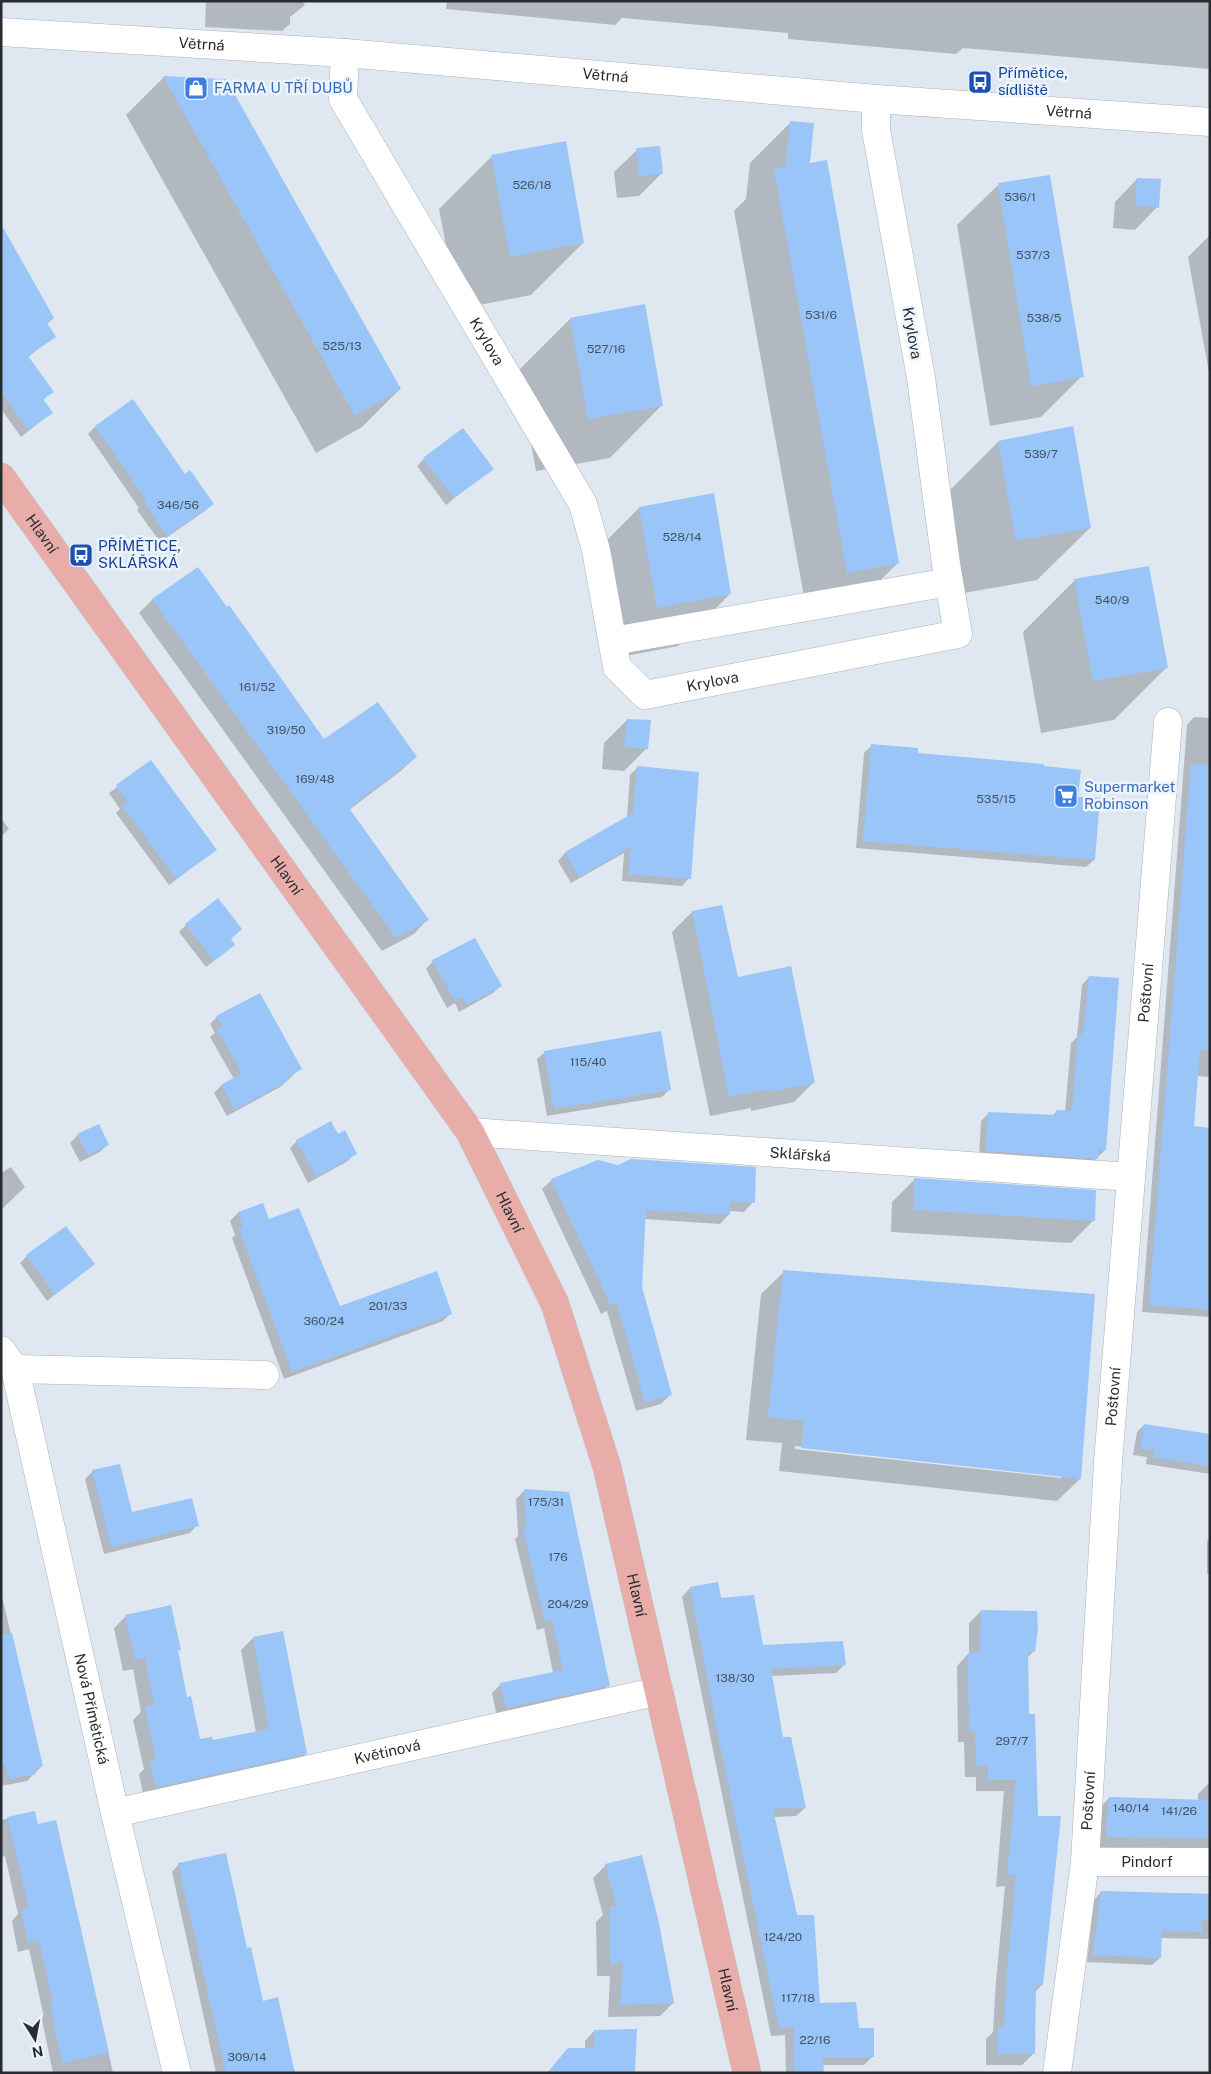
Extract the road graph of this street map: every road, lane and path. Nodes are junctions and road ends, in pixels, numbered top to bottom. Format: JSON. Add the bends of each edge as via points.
{"nodes":[{"id":1,"x":1,"y":32,"type":"edge"},
{"id":2,"x":345,"y":53,"type":"junction"},
{"id":3,"x":876,"y":99,"type":"junction"},
{"id":4,"x":1210,"y":122,"type":"edge"},
{"id":5,"x":1,"y":477,"type":"edge"},
{"id":6,"x":949,"y":582,"type":"junction"},
{"id":7,"x":613,"y":641,"type":"junction"},
{"id":8,"x":1168,"y":722,"type":"dead end"},
{"id":9,"x":470,"y":1132,"type":"junction"},
{"id":10,"x":1131,"y":1176,"type":"junction"},
{"id":11,"x":8,"y":1359,"type":"edge"},
{"id":12,"x":265,"y":1375,"type":"dead end"},
{"id":13,"x":659,"y":1691,"type":"junction"},
{"id":14,"x":115,"y":1813,"type":"junction"},
{"id":15,"x":1085,"y":1862,"type":"junction"},
{"id":16,"x":1210,"y":1862,"type":"edge"},
{"id":17,"x":176,"y":2073,"type":"edge"},
{"id":18,"x":747,"y":2073,"type":"edge"},
{"id":19,"x":1056,"y":2073,"type":"edge"}],
"edges":[{"from":1,"to":2,"type":"street","name":"Větrná"},
{"from":2,"to":3,"type":"street","name":"Větrná"},
{"from":2,"to":7,"type":"street","name":"Krylova","via":[[343,99],[582,504],[596,550]]},
{"from":3,"to":4,"type":"street","name":"Větrná"},
{"from":3,"to":6,"type":"street","name":"Krylova","via":[[876,130],[920,378]]},
{"from":5,"to":9,"type":"main road","name":"Hlavní"},
{"from":6,"to":7,"type":"street"},
{"from":6,"to":7,"type":"street","name":"Krylova","via":[[958,634],[645,695],[617,666]]},
{"from":8,"to":10,"type":"street","name":"Poštovní"},
{"from":9,"to":10,"type":"street","name":"Sklářská"},
{"from":9,"to":13,"type":"main road","name":"Hlavní","via":[[556,1304],[607,1467]]},
{"from":10,"to":15,"type":"street","name":"Poštovní","via":[[1108,1462]]},
{"from":11,"to":12,"type":"street"},
{"from":11,"to":14,"type":"street","name":"Nová Přímětická"},
{"from":13,"to":14,"type":"street","name":"Květinová"},
{"from":13,"to":18,"type":"main road","name":"Hlavní"},
{"from":14,"to":17,"type":"street","name":"Nová Přímětická"},
{"from":15,"to":16,"type":"street","name":"Pindorf"},
{"from":15,"to":19,"type":"street","name":"Poštovní"}]}
